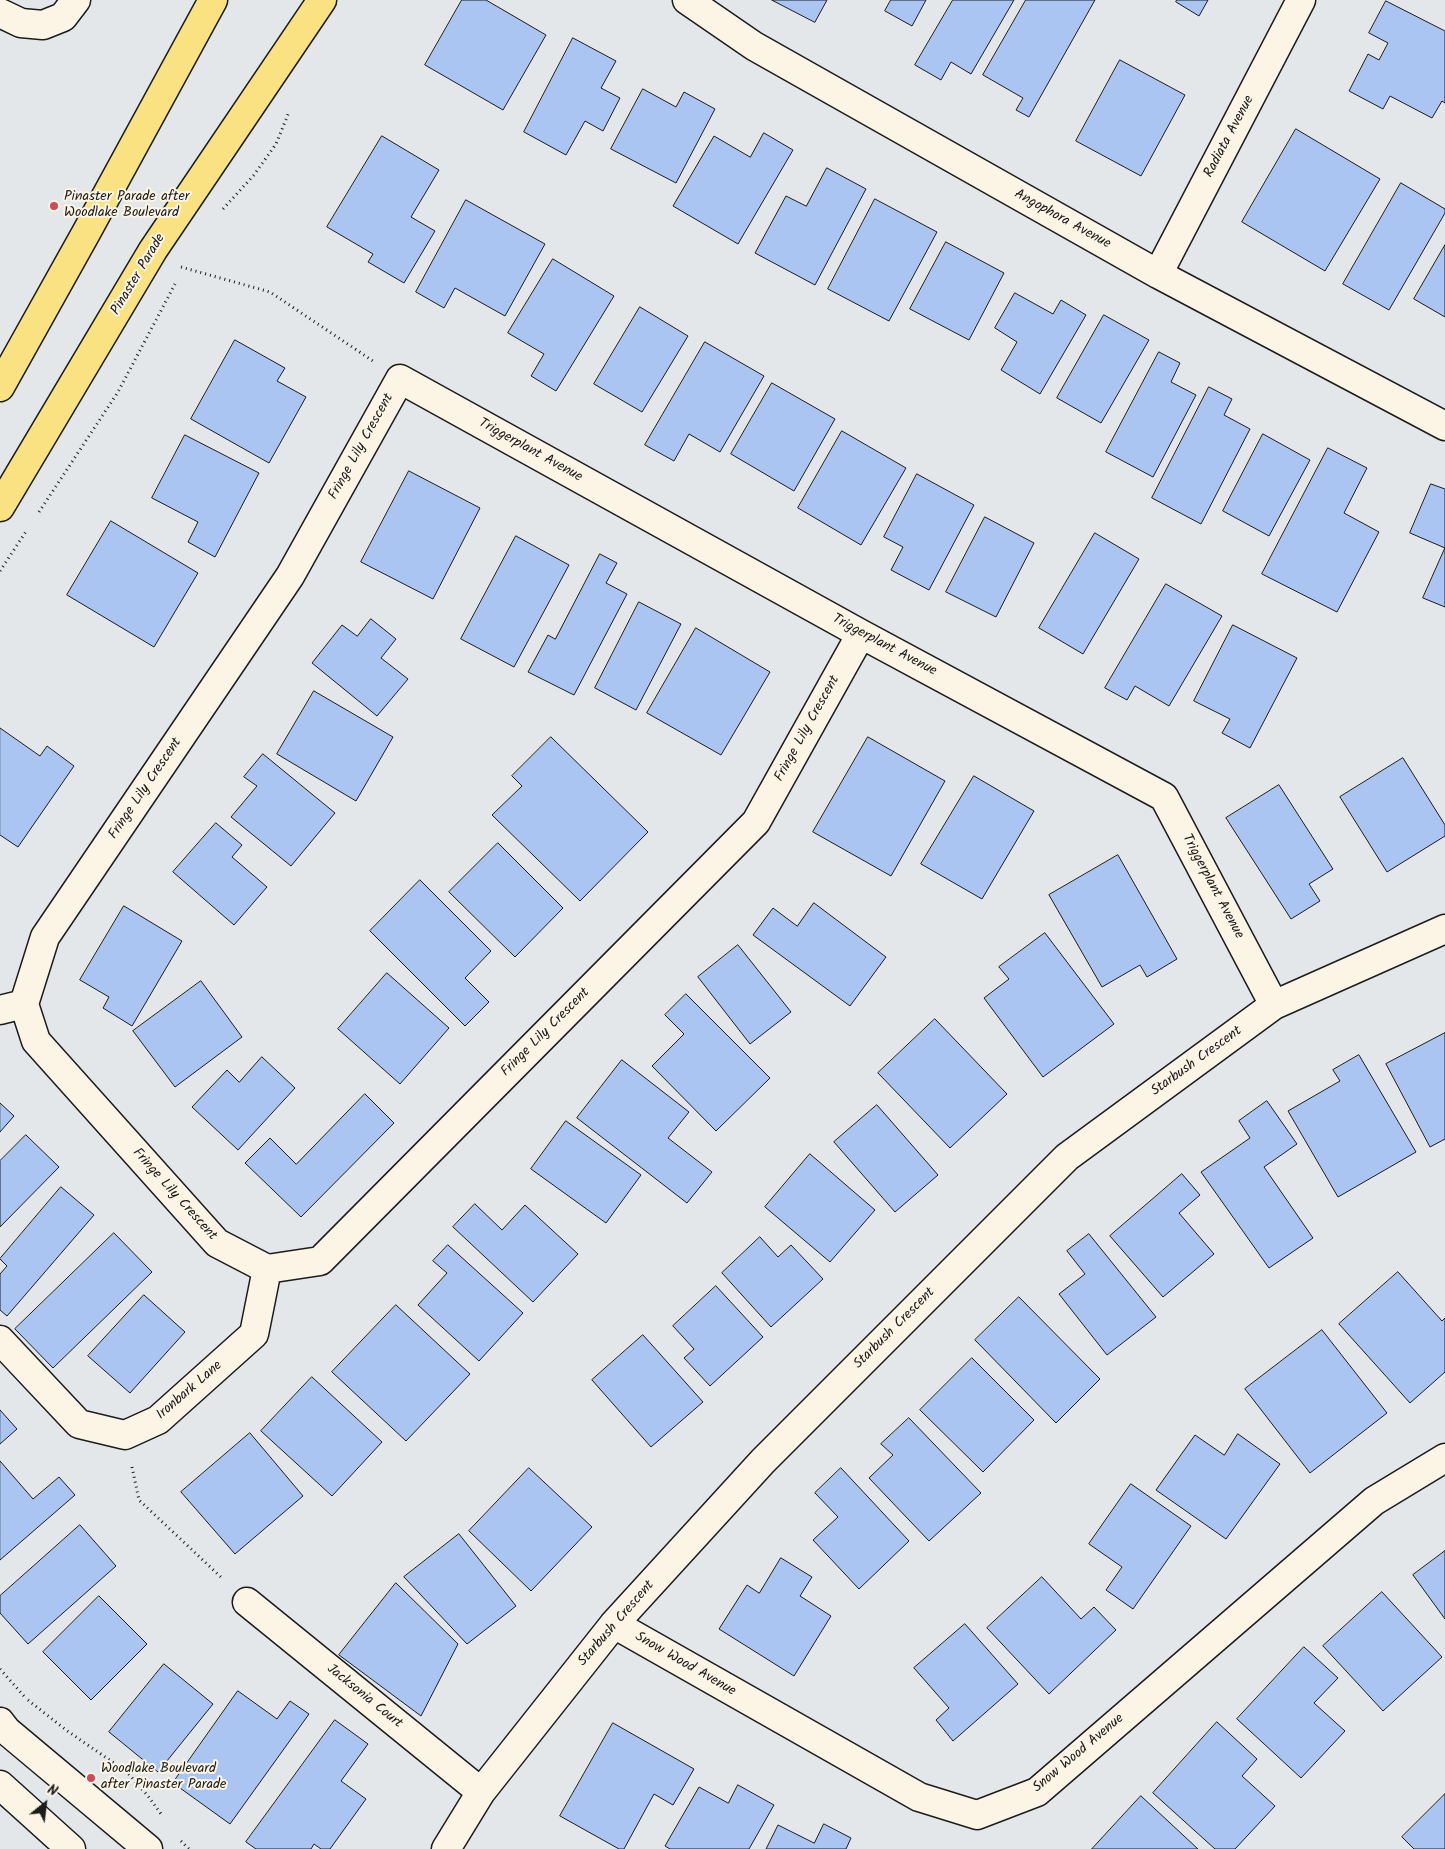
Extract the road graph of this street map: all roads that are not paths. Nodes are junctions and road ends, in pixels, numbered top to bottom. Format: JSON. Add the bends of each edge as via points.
{"nodes":[{"id":1,"x":76,"y":0,"type":"edge"},
{"id":2,"x":213,"y":0,"type":"edge"},
{"id":3,"x":322,"y":0,"type":"edge"},
{"id":4,"x":687,"y":0,"type":"edge"},
{"id":5,"x":1301,"y":0,"type":"edge"},
{"id":6,"x":0,"y":13,"type":"edge"},
{"id":7,"x":1158,"y":274,"type":"junction"},
{"id":8,"x":400,"y":379,"type":"joint"},
{"id":9,"x":0,"y":387,"type":"edge"},
{"id":10,"x":1445,"y":426,"type":"edge"},
{"id":11,"x":0,"y":507,"type":"edge"},
{"id":12,"x":861,"y":634,"type":"junction"},
{"id":13,"x":1445,"y":929,"type":"edge"},
{"id":14,"x":1274,"y":1005,"type":"junction"},
{"id":15,"x":12,"y":1007,"type":"edge"},
{"id":16,"x":267,"y":1269,"type":"junction"},
{"id":17,"x":0,"y":1340,"type":"edge"},
{"id":18,"x":1445,"y":1458,"type":"edge"},
{"id":19,"x":247,"y":1602,"type":"road end"},
{"id":20,"x":614,"y":1624,"type":"junction"},
{"id":21,"x":0,"y":1722,"type":"edge"},
{"id":22,"x":0,"y":1786,"type":"edge"},
{"id":23,"x":481,"y":1792,"type":"junction"},
{"id":24,"x":71,"y":1849,"type":"edge"},
{"id":25,"x":148,"y":1849,"type":"edge"},
{"id":26,"x":446,"y":1849,"type":"edge"}],
"edges":[{"from":1,"to":6,"type":"street","via":[[62,17],[43,25],[21,23]]},
{"from":2,"to":9,"type":"main road"},
{"from":3,"to":11,"type":"main road","name":"Pinaster Parade","via":[[148,259]]},
{"from":4,"to":7,"type":"street","name":"Angophora Avenue","via":[[754,46]]},
{"from":5,"to":7,"type":"street","name":"Radiata Avenue"},
{"from":7,"to":10,"type":"street","name":"Angophora Avenue"},
{"from":8,"to":12,"type":"street","name":"Triggerplant Avenue"},
{"from":8,"to":15,"type":"street","name":"Fringe Lily Crescent","via":[[290,576],[45,937]]},
{"from":12,"to":14,"type":"street","name":"Triggerplant Avenue","via":[[1164,797]]},
{"from":12,"to":16,"type":"street","name":"Fringe Lily Crescent","via":[[756,822],[320,1261]]},
{"from":13,"to":14,"type":"street","name":"Starbush Crescent"},
{"from":14,"to":20,"type":"street","name":"Starbush Crescent","via":[[1066,1158],[763,1461]]},
{"from":15,"to":16,"type":"street","name":"Fringe Lily Crescent","via":[[36,1041],[216,1243]]},
{"from":16,"to":17,"type":"street","name":"Ironbark Lane","via":[[254,1334],[158,1420],[125,1435],[80,1424]]},
{"from":18,"to":20,"type":"street","name":"Snow Wood Avenue","via":[[1374,1501],[1037,1792],[978,1815],[919,1797]]},
{"from":19,"to":23,"type":"street","name":"Jacksonia Court"},
{"from":20,"to":23,"type":"street","name":"Starbush Crescent"},
{"from":21,"to":25,"type":"street"},
{"from":22,"to":24,"type":"street"},
{"from":23,"to":26,"type":"street","name":"Starbush Crescent"}]}
